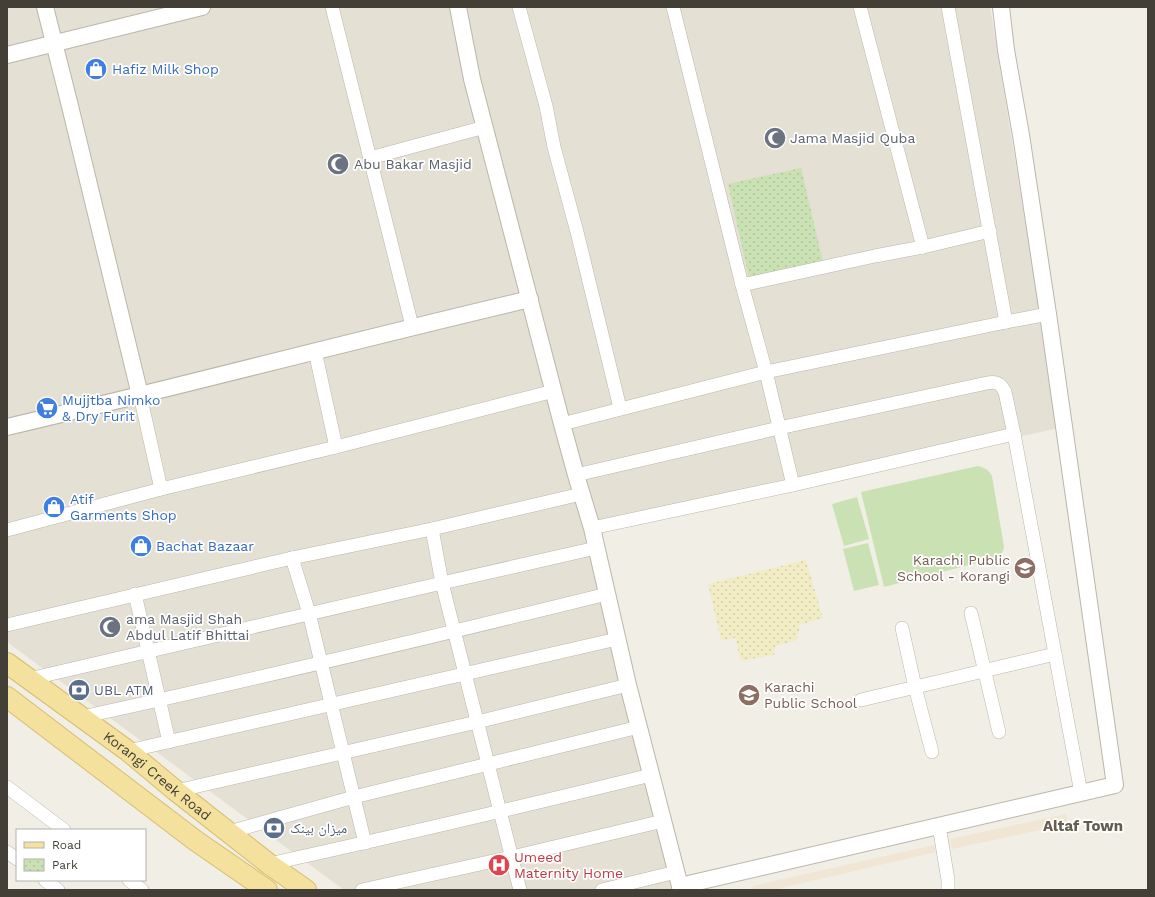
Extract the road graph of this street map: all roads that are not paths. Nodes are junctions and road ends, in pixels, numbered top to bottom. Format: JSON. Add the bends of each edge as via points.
{"nodes":[{"id":1,"x":45,"y":7,"type":"edge"},
{"id":2,"x":200,"y":7,"type":"edge"},
{"id":3,"x":332,"y":7,"type":"edge"},
{"id":4,"x":458,"y":7,"type":"edge"},
{"id":5,"x":519,"y":7,"type":"edge"},
{"id":6,"x":673,"y":7,"type":"edge"},
{"id":7,"x":860,"y":7,"type":"edge"},
{"id":8,"x":948,"y":7,"type":"edge"},
{"id":9,"x":1001,"y":7,"type":"edge"},
{"id":10,"x":54,"y":44,"type":"junction"},
{"id":11,"x":7,"y":55,"type":"edge"},
{"id":12,"x":485,"y":127,"type":"junction"},
{"id":13,"x":370,"y":158,"type":"junction"},
{"id":14,"x":990,"y":232,"type":"junction"},
{"id":15,"x":923,"y":247,"type":"junction"},
{"id":16,"x":742,"y":285,"type":"junction"},
{"id":17,"x":530,"y":299,"type":"junction"},
{"id":18,"x":1048,"y":314,"type":"junction"},
{"id":19,"x":1006,"y":322,"type":"junction"},
{"id":20,"x":412,"y":326,"type":"junction"},
{"id":21,"x":315,"y":351,"type":"junction"},
{"id":22,"x":766,"y":372,"type":"junction"},
{"id":23,"x":554,"y":391,"type":"junction"},
{"id":24,"x":140,"y":396,"type":"junction"},
{"id":25,"x":620,"y":408,"type":"junction"},
{"id":26,"x":562,"y":424,"type":"junction"},
{"id":27,"x":7,"y":427,"type":"edge"},
{"id":28,"x":779,"y":428,"type":"junction"},
{"id":29,"x":1014,"y":434,"type":"junction"},
{"id":30,"x":336,"y":447,"type":"junction"},
{"id":31,"x":576,"y":475,"type":"junction"},
{"id":32,"x":793,"y":485,"type":"junction"},
{"id":33,"x":161,"y":489,"type":"junction"},
{"id":34,"x":582,"y":494,"type":"junction"},
{"id":35,"x":592,"y":528,"type":"junction"},
{"id":36,"x":432,"y":529,"type":"junction"},
{"id":37,"x":7,"y":530,"type":"edge"},
{"id":38,"x":596,"y":548,"type":"junction"},
{"id":39,"x":292,"y":558,"type":"junction"},
{"id":40,"x":442,"y":583,"type":"junction"},
{"id":41,"x":135,"y":594,"type":"junction"},
{"id":42,"x":607,"y":594,"type":"junction"},
{"id":43,"x":971,"y":613,"type":"dead end"},
{"id":44,"x":309,"y":614,"type":"junction"},
{"id":45,"x":7,"y":625,"type":"edge"},
{"id":46,"x":902,"y":628,"type":"dead end"},
{"id":47,"x":454,"y":631,"type":"junction"},
{"id":48,"x":617,"y":639,"type":"junction"},
{"id":49,"x":148,"y":651,"type":"junction"},
{"id":50,"x":1055,"y":654,"type":"junction"},
{"id":51,"x":7,"y":663,"type":"edge"},
{"id":52,"x":320,"y":663,"type":"junction"},
{"id":53,"x":984,"y":671,"type":"junction"},
{"id":54,"x":7,"y":674,"type":"edge"},
{"id":55,"x":465,"y":675,"type":"junction"},
{"id":56,"x":29,"y":679,"type":"junction"},
{"id":57,"x":628,"y":685,"type":"junction"},
{"id":58,"x":915,"y":687,"type":"junction"},
{"id":59,"x":7,"y":697,"type":"edge"},
{"id":60,"x":159,"y":700,"type":"junction"},
{"id":61,"x":861,"y":700,"type":"dead end"},
{"id":62,"x":331,"y":705,"type":"junction"},
{"id":63,"x":82,"y":717,"type":"junction"},
{"id":64,"x":477,"y":722,"type":"junction"},
{"id":65,"x":639,"y":727,"type":"junction"},
{"id":66,"x":999,"y":732,"type":"dead end"},
{"id":67,"x":169,"y":742,"type":"junction"},
{"id":68,"x":128,"y":751,"type":"junction"},
{"id":69,"x":932,"y":752,"type":"dead end"},
{"id":70,"x":343,"y":753,"type":"junction"},
{"id":71,"x":488,"y":765,"type":"junction"},
{"id":72,"x":651,"y":775,"type":"junction"},
{"id":73,"x":7,"y":787,"type":"edge"},
{"id":74,"x":176,"y":791,"type":"junction"},
{"id":75,"x":1080,"y":793,"type":"junction"},
{"id":76,"x":354,"y":797,"type":"junction"},
{"id":77,"x":184,"y":810,"type":"junction"},
{"id":78,"x":500,"y":812,"type":"junction"},
{"id":79,"x":213,"y":820,"type":"junction"},
{"id":80,"x":663,"y":821,"type":"junction"},
{"id":81,"x":939,"y":826,"type":"junction"},
{"id":82,"x":63,"y":829,"type":"edge"},
{"id":83,"x":229,"y":832,"type":"junction"},
{"id":84,"x":196,"y":841,"type":"junction"},
{"id":85,"x":365,"y":843,"type":"junction"},
{"id":86,"x":7,"y":852,"type":"edge"},
{"id":87,"x":512,"y":857,"type":"junction"},
{"id":88,"x":16,"y":858,"type":"edge"},
{"id":89,"x":269,"y":864,"type":"junction"},
{"id":90,"x":46,"y":881,"type":"edge"},
{"id":91,"x":130,"y":881,"type":"edge"},
{"id":92,"x":679,"y":883,"type":"edge"},
{"id":93,"x":58,"y":890,"type":"edge"},
{"id":94,"x":142,"y":890,"type":"edge"},
{"id":95,"x":267,"y":890,"type":"edge"},
{"id":96,"x":306,"y":890,"type":"edge"},
{"id":97,"x":362,"y":890,"type":"edge"},
{"id":98,"x":520,"y":890,"type":"edge"},
{"id":99,"x":602,"y":890,"type":"edge"},
{"id":100,"x":948,"y":890,"type":"edge"}],
"edges":[{"from":1,"to":10,"type":"street"},
{"from":2,"to":10,"type":"street"},
{"from":3,"to":13,"type":"street"},
{"from":4,"to":12,"type":"street"},
{"from":5,"to":25,"type":"street","via":[[546,106]]},
{"from":6,"to":16,"type":"street"},
{"from":7,"to":15,"type":"street"},
{"from":8,"to":14,"type":"street"},
{"from":9,"to":18,"type":"street"},
{"from":10,"to":11,"type":"street"},
{"from":10,"to":24,"type":"street"},
{"from":12,"to":13,"type":"street"},
{"from":12,"to":17,"type":"street"},
{"from":13,"to":20,"type":"street"},
{"from":14,"to":15,"type":"street"},
{"from":14,"to":19,"type":"street"},
{"from":15,"to":16,"type":"street"},
{"from":16,"to":22,"type":"street"},
{"from":17,"to":20,"type":"street"},
{"from":17,"to":23,"type":"street"},
{"from":18,"to":19,"type":"street"},
{"from":18,"to":75,"type":"street","via":[[1115,785]]},
{"from":19,"to":22,"type":"street"},
{"from":20,"to":21,"type":"street"},
{"from":21,"to":24,"type":"street"},
{"from":21,"to":30,"type":"street"},
{"from":22,"to":25,"type":"street"},
{"from":22,"to":28,"type":"street"},
{"from":23,"to":26,"type":"street"},
{"from":23,"to":30,"type":"street"},
{"from":24,"to":27,"type":"street"},
{"from":24,"to":33,"type":"street"},
{"from":25,"to":26,"type":"street"},
{"from":26,"to":31,"type":"street"},
{"from":28,"to":29,"type":"street","via":[[992,382],[1003,387]]},
{"from":28,"to":31,"type":"street"},
{"from":28,"to":32,"type":"street"},
{"from":29,"to":32,"type":"street"},
{"from":29,"to":50,"type":"street"},
{"from":30,"to":33,"type":"street"},
{"from":31,"to":34,"type":"street"},
{"from":32,"to":35,"type":"street"},
{"from":33,"to":37,"type":"street"},
{"from":34,"to":35,"type":"street"},
{"from":34,"to":36,"type":"street"},
{"from":35,"to":38,"type":"street"},
{"from":36,"to":39,"type":"street"},
{"from":36,"to":40,"type":"street"},
{"from":38,"to":40,"type":"street"},
{"from":38,"to":42,"type":"street"},
{"from":39,"to":41,"type":"street"},
{"from":39,"to":44,"type":"street"},
{"from":40,"to":44,"type":"street"},
{"from":40,"to":47,"type":"street"},
{"from":41,"to":45,"type":"street"},
{"from":41,"to":49,"type":"street"},
{"from":42,"to":47,"type":"street"},
{"from":42,"to":48,"type":"street"},
{"from":43,"to":53,"type":"street"},
{"from":44,"to":49,"type":"street"},
{"from":44,"to":52,"type":"street"},
{"from":46,"to":58,"type":"street"},
{"from":47,"to":52,"type":"street"},
{"from":47,"to":55,"type":"street"},
{"from":48,"to":55,"type":"street"},
{"from":48,"to":57,"type":"street"},
{"from":49,"to":56,"type":"street"},
{"from":49,"to":60,"type":"street"},
{"from":50,"to":53,"type":"street"},
{"from":50,"to":75,"type":"street"},
{"from":51,"to":56,"type":"main road","name":"Korangi Creek Road"},
{"from":52,"to":60,"type":"street"},
{"from":52,"to":62,"type":"street"},
{"from":53,"to":58,"type":"street"},
{"from":53,"to":66,"type":"street"},
{"from":54,"to":77,"type":"main road"},
{"from":55,"to":62,"type":"street"},
{"from":55,"to":64,"type":"street"},
{"from":56,"to":63,"type":"main road","name":"Korangi Creek Road"},
{"from":57,"to":64,"type":"street"},
{"from":57,"to":65,"type":"street"},
{"from":58,"to":61,"type":"street"},
{"from":58,"to":69,"type":"street"},
{"from":59,"to":84,"type":"main road","name":"Korangi Creek Road"},
{"from":60,"to":63,"type":"street"},
{"from":60,"to":67,"type":"street"},
{"from":62,"to":67,"type":"street"},
{"from":62,"to":70,"type":"street"},
{"from":63,"to":68,"type":"main road","name":"Korangi Creek Road"},
{"from":64,"to":70,"type":"street"},
{"from":64,"to":71,"type":"street"},
{"from":65,"to":71,"type":"street"},
{"from":65,"to":72,"type":"street"},
{"from":67,"to":68,"type":"street"},
{"from":68,"to":74,"type":"main road","name":"Korangi Creek Road"},
{"from":70,"to":74,"type":"street"},
{"from":70,"to":76,"type":"street"},
{"from":71,"to":76,"type":"street"},
{"from":71,"to":78,"type":"street"},
{"from":72,"to":78,"type":"street"},
{"from":72,"to":80,"type":"street"},
{"from":73,"to":82,"type":"street"},
{"from":74,"to":79,"type":"main road","name":"Korangi Creek Road"},
{"from":75,"to":81,"type":"street"},
{"from":76,"to":83,"type":"street"},
{"from":76,"to":85,"type":"street"},
{"from":77,"to":79,"type":"main road"},
{"from":77,"to":84,"type":"main road"},
{"from":78,"to":85,"type":"street"},
{"from":78,"to":87,"type":"street"},
{"from":79,"to":83,"type":"main road","name":"Korangi Creek Road"},
{"from":80,"to":87,"type":"street"},
{"from":80,"to":92,"type":"street"},
{"from":81,"to":92,"type":"street"},
{"from":81,"to":100,"type":"street"},
{"from":83,"to":89,"type":"main road","name":"Korangi Creek Road"},
{"from":84,"to":95,"type":"main road","name":"Korangi Creek Road"},
{"from":85,"to":89,"type":"street"},
{"from":86,"to":88,"type":"street"},
{"from":87,"to":97,"type":"street"},
{"from":87,"to":98,"type":"street"},
{"from":89,"to":96,"type":"main road","name":"Korangi Creek Road"},
{"from":90,"to":93,"type":"street"},
{"from":91,"to":94,"type":"street"},
{"from":92,"to":99,"type":"street"}]}
